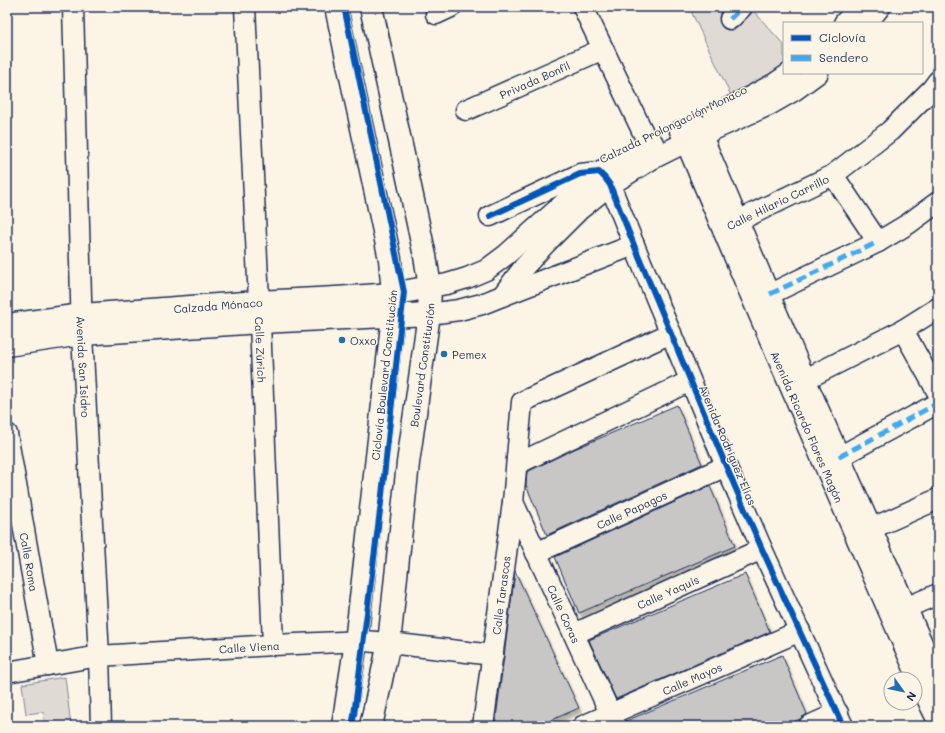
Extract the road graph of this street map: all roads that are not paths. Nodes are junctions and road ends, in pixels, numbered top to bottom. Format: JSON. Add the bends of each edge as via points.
{"nodes":[{"id":1,"x":73,"y":7,"type":"edge"},
{"id":2,"x":245,"y":7,"type":"edge"},
{"id":3,"x":336,"y":7,"type":"edge"},
{"id":4,"x":371,"y":7,"type":"edge"},
{"id":5,"x":583,"y":7,"type":"edge"},
{"id":6,"x":860,"y":7,"type":"edge"},
{"id":7,"x":880,"y":7,"type":"edge"},
{"id":8,"x":845,"y":22,"type":"edge"},
{"id":9,"x":868,"y":22,"type":"edge"},
{"id":10,"x":603,"y":49,"type":"junction"},
{"id":11,"x":789,"y":74,"type":"edge"},
{"id":12,"x":817,"y":74,"type":"edge"},
{"id":13,"x":936,"y":88,"type":"edge"},
{"id":14,"x":466,"y":110,"type":"dead end"},
{"id":15,"x":691,"y":133,"type":"junction"},
{"id":16,"x":650,"y":152,"type":"junction"},
{"id":17,"x":833,"y":174,"type":"junction"},
{"id":18,"x":604,"y":178,"type":"junction"},
{"id":19,"x":938,"y":202,"type":"edge"},
{"id":20,"x":490,"y":216,"type":"dead end"},
{"id":21,"x":730,"y":224,"type":"junction"},
{"id":22,"x":878,"y":242,"type":"junction"},
{"id":23,"x":634,"y":245,"type":"junction"},
{"id":24,"x":430,"y":287,"type":"junction"},
{"id":25,"x":393,"y":294,"type":"junction"},
{"id":26,"x":770,"y":294,"type":"junction"},
{"id":27,"x":502,"y":296,"type":"junction"},
{"id":28,"x":938,"y":308,"type":"edge"},
{"id":29,"x":259,"y":312,"type":"junction"},
{"id":30,"x":429,"y":314,"type":"junction"},
{"id":31,"x":393,"y":316,"type":"junction"},
{"id":32,"x":82,"y":324,"type":"junction"},
{"id":33,"x":7,"y":325,"type":"edge"},
{"id":34,"x":903,"y":330,"type":"junction"},
{"id":35,"x":671,"y":333,"type":"junction"},
{"id":36,"x":7,"y":345,"type":"edge"},
{"id":37,"x":690,"y":381,"type":"junction"},
{"id":38,"x":797,"y":383,"type":"junction"},
{"id":39,"x":938,"y":393,"type":"edge"},
{"id":40,"x":938,"y":403,"type":"edge"},
{"id":41,"x":7,"y":434,"type":"edge"},
{"id":42,"x":839,"y":457,"type":"junction"},
{"id":43,"x":517,"y":464,"type":"junction"},
{"id":44,"x":726,"y":466,"type":"junction"},
{"id":45,"x":938,"y":499,"type":"edge"},
{"id":46,"x":513,"y":502,"type":"junction"},
{"id":47,"x":864,"y":533,"type":"junction"},
{"id":48,"x":762,"y":549,"type":"junction"},
{"id":49,"x":536,"y":553,"type":"junction"},
{"id":50,"x":938,"y":594,"type":"edge"},
{"id":51,"x":898,"y":611,"type":"junction"},
{"id":52,"x":800,"y":630,"type":"junction"},
{"id":53,"x":574,"y":634,"type":"junction"},
{"id":54,"x":356,"y":642,"type":"junction"},
{"id":55,"x":389,"y":643,"type":"junction"},
{"id":56,"x":273,"y":645,"type":"junction"},
{"id":57,"x":493,"y":655,"type":"junction"},
{"id":58,"x":99,"y":656,"type":"junction"},
{"id":59,"x":48,"y":665,"type":"junction"},
{"id":60,"x":7,"y":672,"type":"edge"},
{"id":61,"x":938,"y":679,"type":"edge"},
{"id":62,"x":614,"y":720,"type":"edge"},
{"id":63,"x":840,"y":720,"type":"edge"},
{"id":64,"x":938,"y":720,"type":"edge"},
{"id":65,"x":101,"y":726,"type":"edge"},
{"id":66,"x":343,"y":726,"type":"edge"},
{"id":67,"x":371,"y":726,"type":"edge"},
{"id":68,"x":484,"y":726,"type":"edge"},
{"id":69,"x":583,"y":726,"type":"edge"},
{"id":70,"x":809,"y":726,"type":"edge"}],
"edges":[{"from":1,"to":32,"type":"street","name":"Avenida San Isidro"},
{"from":2,"to":29,"type":"street","name":"Calle Zúrich"},
{"from":3,"to":25,"type":"main road","via":[[390,259]]},
{"from":4,"to":24,"type":"main road","name":"Boulevard Constitución"},
{"from":5,"to":10,"type":"street"},
{"from":6,"to":8,"type":"street"},
{"from":7,"to":9,"type":"street"},
{"from":10,"to":14,"type":"street","name":"Privada Bonfil"},
{"from":10,"to":16,"type":"street"},
{"from":11,"to":15,"type":"street","name":"Calzada Prolongación Monaco"},
{"from":12,"to":15,"type":"street","name":"Calzada Prolongación Monaco","via":[[769,105]]},
{"from":13,"to":17,"type":"street","name":"Calle Hilario Carrillo","via":[[890,131]]},
{"from":15,"to":16,"type":"street","name":"Calzada Prolongación Monaco"},
{"from":15,"to":21,"type":"street","name":"Avenida Ricardo Flores Magón"},
{"from":16,"to":18,"type":"street","name":"Calzada Prolongación Monaco"},
{"from":17,"to":21,"type":"street","name":"Calle Hilario Carrillo"},
{"from":17,"to":22,"type":"street","name":"Calle Hilario Carrillo"},
{"from":18,"to":20,"type":"street","via":[[580,174]]},
{"from":18,"to":23,"type":"street","name":"Avenida Rodríguez Elías"},
{"from":18,"to":24,"type":"street","name":"Calzada Prolongación Monaco","via":[[486,270],[467,278]]},
{"from":18,"to":27,"type":"street","name":"Calzada Prolongación Monaco","via":[[579,210],[524,267]]},
{"from":19,"to":22,"type":"street"},
{"from":21,"to":26,"type":"street","name":"Avenida Ricardo Flores Magón"},
{"from":21,"to":38,"type":"street","name":"Avenida Ricardo Flores Magón"},
{"from":22,"to":26,"type":"street"},
{"from":23,"to":27,"type":"street"},
{"from":23,"to":35,"type":"street","name":"Avenida Rodríguez Elías"},
{"from":24,"to":25,"type":"main road","name":"Calzada Mónaco"},
{"from":24,"to":30,"type":"main road","name":"Boulevard Constitución"},
{"from":25,"to":29,"type":"main road","name":"Calzada Mónaco","via":[[336,298]]},
{"from":25,"to":31,"type":"main road"},
{"from":26,"to":38,"type":"street","name":"Avenida Ricardo Flores Magón"},
{"from":27,"to":30,"type":"street","via":[[459,310]]},
{"from":28,"to":34,"type":"street"},
{"from":29,"to":31,"type":"main road","name":"Calzada Mónaco"},
{"from":29,"to":32,"type":"main road","name":"Calzada Mónaco"},
{"from":29,"to":56,"type":"street","name":"Calle Zúrich"},
{"from":30,"to":31,"type":"main road","name":"Calzada Mónaco"},
{"from":30,"to":55,"type":"main road","name":"Boulevard Constitución","via":[[408,463]]},
{"from":31,"to":54,"type":"main road"},
{"from":32,"to":33,"type":"main road","name":"Calzada Mónaco"},
{"from":32,"to":36,"type":"main road","name":"Calzada Mónaco"},
{"from":32,"to":58,"type":"street","name":"Avenida San Isidro"},
{"from":34,"to":38,"type":"street"},
{"from":34,"to":39,"type":"street"},
{"from":35,"to":37,"type":"street","name":"Avenida Rodríguez Elías"},
{"from":35,"to":43,"type":"street","name":"Calle Tarascos","via":[[522,402]]},
{"from":37,"to":43,"type":"street"},
{"from":37,"to":44,"type":"street","name":"Avenida Rodríguez Elías"},
{"from":38,"to":42,"type":"street","name":"Avenida Ricardo Flores Magón"},
{"from":38,"to":47,"type":"street","name":"Avenida Ricardo Flores Magón"},
{"from":40,"to":42,"type":"street"},
{"from":41,"to":59,"type":"street","name":"Calle Roma"},
{"from":42,"to":47,"type":"street","name":"Avenida Ricardo Flores Magón"},
{"from":43,"to":46,"type":"street","name":"Calle Tarascos"},
{"from":44,"to":48,"type":"street","name":"Avenida Rodríguez Elías"},
{"from":44,"to":49,"type":"street","name":"Calle Papagos"},
{"from":45,"to":47,"type":"street"},
{"from":46,"to":49,"type":"street","name":"Calle Coras"},
{"from":46,"to":57,"type":"street","name":"Calle Tarascos"},
{"from":47,"to":51,"type":"street","name":"Avenida Ricardo Flores Magón"},
{"from":48,"to":52,"type":"street","name":"Avenida Rodríguez Elías"},
{"from":48,"to":53,"type":"street","name":"Calle Yaquis"},
{"from":49,"to":53,"type":"street","name":"Calle Coras"},
{"from":50,"to":51,"type":"street"},
{"from":51,"to":61,"type":"street","name":"Avenida Ricardo Flores Magón"},
{"from":51,"to":64,"type":"street","name":"Avenida Ricardo Flores Magón","via":[[930,705]]},
{"from":52,"to":62,"type":"street","name":"Calle Mayos"},
{"from":52,"to":63,"type":"street","name":"Avenida Rodríguez Elías"},
{"from":53,"to":62,"type":"street","name":"Calle Coras"},
{"from":54,"to":55,"type":"street","name":"Calle Viena"},
{"from":54,"to":56,"type":"street","name":"Calle Viena"},
{"from":54,"to":66,"type":"main road"},
{"from":55,"to":57,"type":"street","name":"Calle Viena"},
{"from":55,"to":67,"type":"main road","name":"Boulevard Constitución"},
{"from":56,"to":58,"type":"street","name":"Calle Viena"},
{"from":57,"to":68,"type":"street","name":"Calle Tarascos"},
{"from":58,"to":59,"type":"street","name":"Calle Viena"},
{"from":58,"to":65,"type":"street","name":"Avenida San Isidro"},
{"from":59,"to":60,"type":"street","name":"Calle Viena"},
{"from":62,"to":69,"type":"street","name":"Calle Mayos"},
{"from":63,"to":70,"type":"street"}]}
